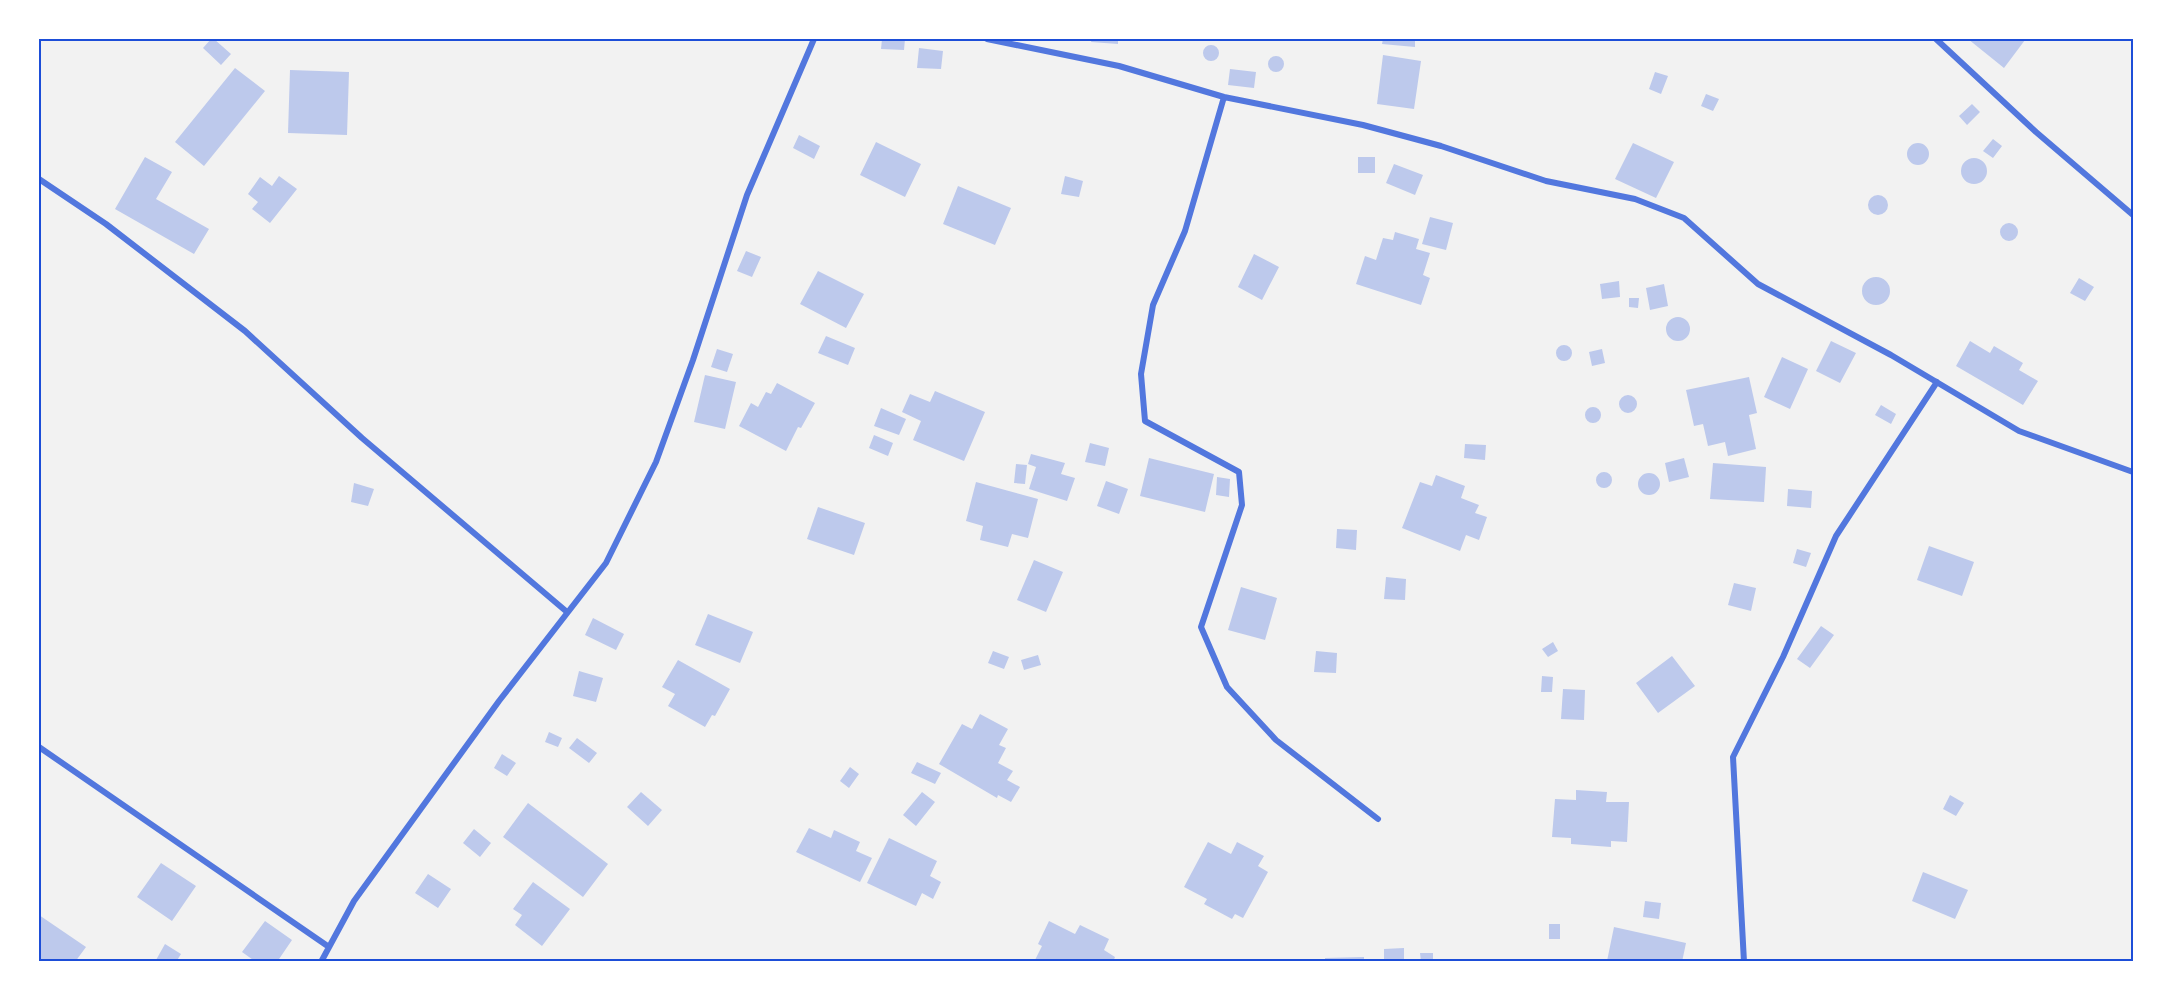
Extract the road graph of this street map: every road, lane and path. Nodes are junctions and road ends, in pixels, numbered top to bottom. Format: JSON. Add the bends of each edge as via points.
{"nodes":[{"id":1,"x":814,"y":39,"type":"edge"},
{"id":2,"x":987,"y":39,"type":"edge"},
{"id":3,"x":1936,"y":39,"type":"edge"},
{"id":4,"x":1224,"y":98,"type":"junction"},
{"id":5,"x":39,"y":179,"type":"edge"},
{"id":6,"x":2133,"y":216,"type":"edge"},
{"id":7,"x":1937,"y":382,"type":"junction"},
{"id":8,"x":2133,"y":472,"type":"edge"},
{"id":9,"x":567,"y":612,"type":"junction"},
{"id":10,"x":39,"y":747,"type":"edge"},
{"id":11,"x":1378,"y":819,"type":"dead end"},
{"id":12,"x":329,"y":947,"type":"junction"},
{"id":13,"x":321,"y":962,"type":"edge"},
{"id":14,"x":1744,"y":962,"type":"edge"}],
"edges":[{"from":1,"to":9,"type":"street","via":[[747,195],[656,462],[606,563]]},
{"from":2,"to":4,"type":"street","via":[[1119,66]]},
{"from":3,"to":6,"type":"street"},
{"from":4,"to":7,"type":"street","via":[[1364,124],[1546,181],[1635,199],[1674,214],[1684,218],[1758,284]]},
{"from":4,"to":11,"type":"street","via":[[1185,231],[1153,305],[1141,374],[1144,421],[1239,472],[1242,505],[1201,627],[1227,687],[1276,740]]},
{"from":5,"to":9,"type":"street","via":[[106,224],[245,331],[362,438]]},
{"from":7,"to":8,"type":"street","via":[[2019,431]]},
{"from":7,"to":14,"type":"street","via":[[1836,536],[1783,657],[1733,757]]},
{"from":9,"to":12,"type":"street","via":[[354,901]]},
{"from":10,"to":12,"type":"street"},
{"from":12,"to":13,"type":"street"}]}
